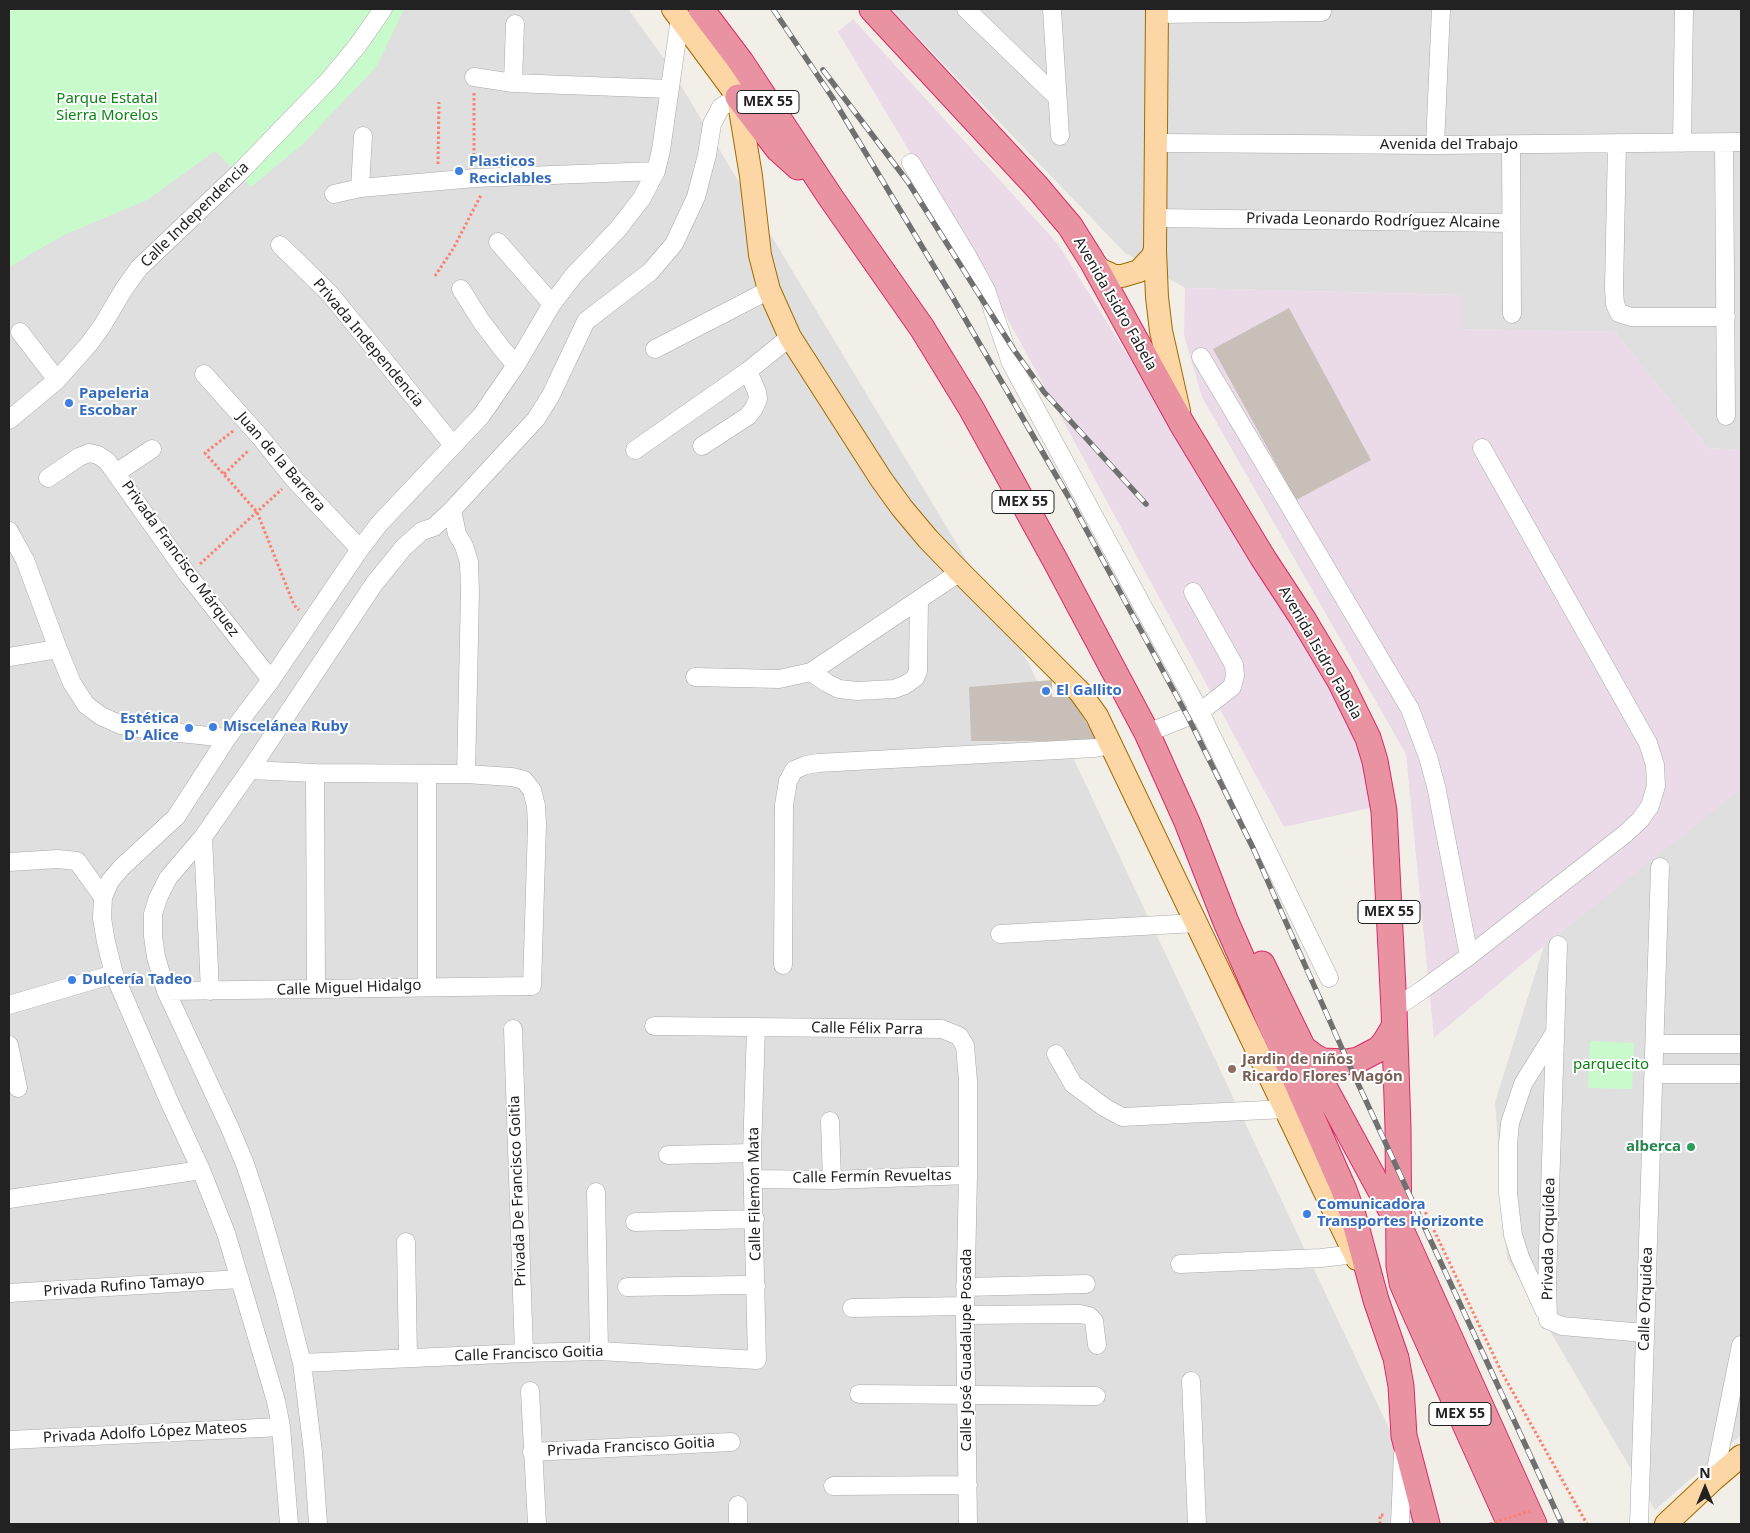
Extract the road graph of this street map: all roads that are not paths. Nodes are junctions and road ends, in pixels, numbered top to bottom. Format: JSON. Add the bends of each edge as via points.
{"nodes":[{"id":1,"x":383,"y":9,"type":"edge"},
{"id":2,"x":872,"y":9,"type":"edge"},
{"id":3,"x":966,"y":9,"type":"edge"},
{"id":4,"x":1052,"y":9,"type":"edge"},
{"id":5,"x":1440,"y":9,"type":"edge"},
{"id":6,"x":1684,"y":9,"type":"edge"},
{"id":7,"x":684,"y":12,"type":"edge"},
{"id":8,"x":1157,"y":12,"type":"edge"},
{"id":9,"x":1322,"y":12,"type":"dead end"},
{"id":10,"x":514,"y":24,"type":"dead end"},
{"id":11,"x":474,"y":77,"type":"road end"},
{"id":12,"x":513,"y":83,"type":"junction"},
{"id":13,"x":670,"y":89,"type":"junction"},
{"id":14,"x":738,"y":96,"type":"junction"},
{"id":15,"x":1057,"y":98,"type":"junction"},
{"id":16,"x":363,"y":136,"type":"dead end"},
{"id":17,"x":1060,"y":136,"type":"dead end"},
{"id":18,"x":1724,"y":142,"type":"junction"},
{"id":19,"x":1741,"y":142,"type":"edge"},
{"id":20,"x":1157,"y":143,"type":"junction"},
{"id":21,"x":1617,"y":143,"type":"junction"},
{"id":22,"x":1682,"y":143,"type":"junction"},
{"id":23,"x":1435,"y":145,"type":"junction"},
{"id":24,"x":1511,"y":145,"type":"junction"},
{"id":25,"x":911,"y":163,"type":"dead end"},
{"id":26,"x":656,"y":171,"type":"junction"},
{"id":27,"x":360,"y":188,"type":"junction"},
{"id":28,"x":334,"y":194,"type":"dead end"},
{"id":29,"x":831,"y":198,"type":"junction"},
{"id":30,"x":1156,"y":218,"type":"junction"},
{"id":31,"x":1511,"y":223,"type":"junction"},
{"id":32,"x":498,"y":242,"type":"dead end"},
{"id":33,"x":280,"y":245,"type":"dead end"},
{"id":34,"x":1155,"y":250,"type":"junction"},
{"id":35,"x":1092,"y":261,"type":"junction"},
{"id":36,"x":460,"y":289,"type":"dead end"},
{"id":37,"x":769,"y":290,"type":"junction"},
{"id":38,"x":552,"y":304,"type":"junction"},
{"id":39,"x":1512,"y":314,"type":"dead end"},
{"id":40,"x":1726,"y":317,"type":"junction"},
{"id":41,"x":20,"y":332,"type":"dead end"},
{"id":42,"x":790,"y":337,"type":"junction"},
{"id":43,"x":655,"y":349,"type":"dead end"},
{"id":44,"x":1201,"y":357,"type":"dead end"},
{"id":45,"x":516,"y":365,"type":"junction"},
{"id":46,"x":748,"y":371,"type":"junction"},
{"id":47,"x":204,"y":374,"type":"dead end"},
{"id":48,"x":57,"y":380,"type":"junction"},
{"id":49,"x":1726,"y":416,"type":"dead end"},
{"id":50,"x":9,"y":420,"type":"edge"},
{"id":51,"x":1182,"y":424,"type":"junction"},
{"id":52,"x":453,"y":445,"type":"junction"},
{"id":53,"x":702,"y":446,"type":"dead end"},
{"id":54,"x":1482,"y":448,"type":"dead end"},
{"id":55,"x":152,"y":449,"type":"dead end"},
{"id":56,"x":635,"y":450,"type":"dead end"},
{"id":57,"x":116,"y":473,"type":"junction"},
{"id":58,"x":48,"y":478,"type":"dead end"},
{"id":59,"x":452,"y":510,"type":"junction"},
{"id":60,"x":9,"y":531,"type":"edge"},
{"id":61,"x":360,"y":549,"type":"junction"},
{"id":62,"x":960,"y":572,"type":"junction"},
{"id":63,"x":1193,"y":592,"type":"dead end"},
{"id":64,"x":919,"y":601,"type":"junction"},
{"id":65,"x":58,"y":649,"type":"junction"},
{"id":66,"x":9,"y":657,"type":"edge"},
{"id":67,"x":811,"y":672,"type":"junction"},
{"id":68,"x":695,"y":677,"type":"dead end"},
{"id":69,"x":271,"y":680,"type":"junction"},
{"id":70,"x":1200,"y":712,"type":"junction"},
{"id":71,"x":1147,"y":733,"type":"junction"},
{"id":72,"x":228,"y":738,"type":"junction"},
{"id":73,"x":1110,"y":746,"type":"junction"},
{"id":74,"x":250,"y":770,"type":"junction"},
{"id":75,"x":315,"y":773,"type":"junction"},
{"id":76,"x":427,"y":774,"type":"junction"},
{"id":77,"x":466,"y":774,"type":"junction"},
{"id":78,"x":1188,"y":822,"type":"junction"},
{"id":79,"x":203,"y":837,"type":"junction"},
{"id":80,"x":9,"y":862,"type":"edge"},
{"id":81,"x":1660,"y":868,"type":"dead end"},
{"id":82,"x":103,"y":897,"type":"junction"},
{"id":83,"x":1196,"y":923,"type":"junction"},
{"id":84,"x":1000,"y":934,"type":"dead end"},
{"id":85,"x":1558,"y":945,"type":"dead end"},
{"id":86,"x":1469,"y":956,"type":"junction"},
{"id":87,"x":783,"y":965,"type":"dead end"},
{"id":88,"x":114,"y":974,"type":"junction"},
{"id":89,"x":1329,"y":978,"type":"dead end"},
{"id":90,"x":427,"y":986,"type":"junction"},
{"id":91,"x":316,"y":990,"type":"junction"},
{"id":92,"x":166,"y":991,"type":"junction"},
{"id":93,"x":210,"y":991,"type":"junction"},
{"id":94,"x":9,"y":1005,"type":"edge"},
{"id":95,"x":1394,"y":1018,"type":"junction"},
{"id":96,"x":654,"y":1026,"type":"dead end"},
{"id":97,"x":756,"y":1028,"type":"junction"},
{"id":98,"x":513,"y":1029,"type":"dead end"},
{"id":99,"x":1555,"y":1032,"type":"junction"},
{"id":100,"x":1655,"y":1044,"type":"junction"},
{"id":101,"x":1741,"y":1044,"type":"edge"},
{"id":102,"x":9,"y":1045,"type":"edge"},
{"id":103,"x":1303,"y":1048,"type":"junction"},
{"id":104,"x":1056,"y":1054,"type":"dead end"},
{"id":105,"x":1654,"y":1074,"type":"junction"},
{"id":106,"x":1741,"y":1074,"type":"edge"},
{"id":107,"x":18,"y":1088,"type":"dead end"},
{"id":108,"x":1286,"y":1108,"type":"junction"},
{"id":109,"x":830,"y":1121,"type":"dead end"},
{"id":110,"x":969,"y":1152,"type":"joint"},
{"id":111,"x":752,"y":1153,"type":"junction"},
{"id":112,"x":668,"y":1155,"type":"dead end"},
{"id":113,"x":201,"y":1170,"type":"junction"},
{"id":114,"x":968,"y":1176,"type":"junction"},
{"id":115,"x":753,"y":1179,"type":"junction"},
{"id":116,"x":832,"y":1180,"type":"junction"},
{"id":117,"x":596,"y":1192,"type":"dead end"},
{"id":118,"x":9,"y":1199,"type":"edge"},
{"id":119,"x":755,"y":1219,"type":"junction"},
{"id":120,"x":635,"y":1222,"type":"dead end"},
{"id":121,"x":1398,"y":1223,"type":"junction"},
{"id":122,"x":406,"y":1242,"type":"dead end"},
{"id":123,"x":1355,"y":1254,"type":"junction"},
{"id":124,"x":1180,"y":1264,"type":"dead end"},
{"id":125,"x":240,"y":1279,"type":"junction"},
{"id":126,"x":1086,"y":1284,"type":"dead end"},
{"id":127,"x":627,"y":1286,"type":"dead end"},
{"id":128,"x":756,"y":1286,"type":"junction"},
{"id":129,"x":965,"y":1287,"type":"junction"},
{"id":130,"x":9,"y":1293,"type":"edge"},
{"id":131,"x":1376,"y":1300,"type":"junction"},
{"id":132,"x":852,"y":1308,"type":"dead end"},
{"id":133,"x":965,"y":1310,"type":"junction"},
{"id":134,"x":1548,"y":1320,"type":"junction"},
{"id":135,"x":1645,"y":1332,"type":"junction"},
{"id":136,"x":1097,"y":1345,"type":"dead end"},
{"id":137,"x":1741,"y":1345,"type":"edge"},
{"id":138,"x":599,"y":1351,"type":"junction"},
{"id":139,"x":524,"y":1352,"type":"junction"},
{"id":140,"x":408,"y":1358,"type":"junction"},
{"id":141,"x":757,"y":1360,"type":"joint"},
{"id":142,"x":302,"y":1364,"type":"junction"},
{"id":143,"x":1191,"y":1381,"type":"dead end"},
{"id":144,"x":530,"y":1391,"type":"dead end"},
{"id":145,"x":859,"y":1394,"type":"dead end"},
{"id":146,"x":966,"y":1395,"type":"junction"},
{"id":147,"x":1096,"y":1396,"type":"dead end"},
{"id":148,"x":281,"y":1427,"type":"junction"},
{"id":149,"x":1404,"y":1436,"type":"junction"},
{"id":150,"x":9,"y":1440,"type":"edge"},
{"id":151,"x":731,"y":1442,"type":"dead end"},
{"id":152,"x":532,"y":1452,"type":"junction"},
{"id":153,"x":1741,"y":1456,"type":"edge"},
{"id":154,"x":1714,"y":1479,"type":"junction"},
{"id":155,"x":968,"y":1485,"type":"junction"},
{"id":156,"x":833,"y":1486,"type":"dead end"},
{"id":157,"x":738,"y":1505,"type":"dead end"},
{"id":158,"x":1534,"y":1517,"type":"edge"},
{"id":159,"x":289,"y":1524,"type":"edge"},
{"id":160,"x":318,"y":1524,"type":"edge"},
{"id":161,"x":537,"y":1524,"type":"edge"},
{"id":162,"x":738,"y":1524,"type":"edge"},
{"id":163,"x":968,"y":1524,"type":"edge"},
{"id":164,"x":1197,"y":1524,"type":"edge"},
{"id":165,"x":1400,"y":1524,"type":"edge"},
{"id":166,"x":1427,"y":1524,"type":"edge"},
{"id":167,"x":1510,"y":1524,"type":"edge"},
{"id":168,"x":1639,"y":1524,"type":"edge"},
{"id":169,"x":1666,"y":1524,"type":"edge"}],
"edges":[{"from":1,"to":48,"type":"street","name":"Calle Independencia","via":[[329,80],[239,173],[139,268],[89,344]]},
{"from":2,"to":35,"type":"highway","name":"Avenida Isidro Fabela","number":"MEX 55","via":[[1042,193],[1070,226]]},
{"from":3,"to":15,"type":"street"},
{"from":4,"to":15,"type":"street"},
{"from":5,"to":23,"type":"street"},
{"from":6,"to":22,"type":"street"},
{"from":7,"to":13,"type":"street"},
{"from":7,"to":14,"type":"main road","number":"MEX 55"},
{"from":7,"to":29,"type":"highway","number":"MEX 55","via":[[741,62]]},
{"from":8,"to":9,"type":"street"},
{"from":8,"to":20,"type":"main road"},
{"from":10,"to":12,"type":"street"},
{"from":11,"to":12,"type":"street"},
{"from":12,"to":13,"type":"street"},
{"from":13,"to":26,"type":"street"},
{"from":14,"to":29,"type":"highway","via":[[778,149]]},
{"from":14,"to":37,"type":"main road","number":"MEX 55","via":[[760,254]]},
{"from":14,"to":59,"type":"street","via":[[721,107],[712,124],[696,197],[674,244],[650,272],[586,321],[536,419]]},
{"from":15,"to":17,"type":"street"},
{"from":16,"to":27,"type":"street"},
{"from":18,"to":19,"type":"street","name":"Avenida del Trabajo"},
{"from":18,"to":22,"type":"street","name":"Avenida del Trabajo"},
{"from":18,"to":40,"type":"street"},
{"from":20,"to":23,"type":"street","name":"Avenida del Trabajo"},
{"from":20,"to":30,"type":"main road"},
{"from":21,"to":22,"type":"street","name":"Avenida del Trabajo"},
{"from":21,"to":24,"type":"street","name":"Avenida del Trabajo"},
{"from":21,"to":40,"type":"street","via":[[1614,289],[1619,313],[1631,317]]},
{"from":23,"to":24,"type":"street","name":"Avenida del Trabajo"},
{"from":24,"to":31,"type":"street","name":"Privada Leonardo Rodríguez Alcaine"},
{"from":25,"to":70,"type":"street","via":[[986,290],[1011,363]]},
{"from":26,"to":27,"type":"street","via":[[483,177]]},
{"from":26,"to":38,"type":"street","via":[[642,198],[618,229],[574,275]]},
{"from":27,"to":28,"type":"street"},
{"from":29,"to":71,"type":"highway","number":"MEX 55","via":[[922,328],[971,408]]},
{"from":30,"to":31,"type":"street","name":"Privada Leonardo Rodríguez Alcaine"},
{"from":30,"to":34,"type":"main road"},
{"from":31,"to":39,"type":"street"},
{"from":32,"to":38,"type":"street"},
{"from":33,"to":52,"type":"street","name":"Privada Independencia","via":[[330,294]]},
{"from":34,"to":35,"type":"main road","via":[[1139,271],[1122,276],[1101,270]]},
{"from":34,"to":51,"type":"main road","via":[[1161,331]]},
{"from":35,"to":51,"type":"highway","name":"Avenida Isidro Fabela","number":"MEX 55"},
{"from":36,"to":45,"type":"street"},
{"from":37,"to":42,"type":"main road","number":"MEX 55"},
{"from":37,"to":43,"type":"street"},
{"from":38,"to":45,"type":"street"},
{"from":40,"to":49,"type":"street"},
{"from":41,"to":48,"type":"street"},
{"from":42,"to":46,"type":"street"},
{"from":42,"to":62,"type":"main road","number":"MEX 55","via":[[881,479],[928,539]]},
{"from":44,"to":86,"type":"street","via":[[1410,709],[1436,786]]},
{"from":45,"to":52,"type":"street","via":[[481,416]]},
{"from":46,"to":53,"type":"street","via":[[757,392],[754,408],[748,416]]},
{"from":46,"to":56,"type":"street"},
{"from":47,"to":61,"type":"street","name":"Juan de la Barrera","via":[[294,479]]},
{"from":48,"to":50,"type":"street","name":"Calle Independencia"},
{"from":51,"to":95,"type":"highway","name":"Avenida Isidro Fabela","number":"MEX 55","via":[[1340,681],[1368,738],[1384,811]]},
{"from":52,"to":61,"type":"street","via":[[379,524]]},
{"from":54,"to":86,"type":"street","via":[[1648,743],[1655,765],[1656,786],[1650,806],[1625,834]]},
{"from":55,"to":57,"type":"street"},
{"from":57,"to":58,"type":"street","name":"Privada Francisco Márquez","via":[[107,461],[89,453]]},
{"from":57,"to":69,"type":"street","name":"Privada Francisco Márquez","via":[[188,574]]},
{"from":59,"to":74,"type":"street","via":[[404,548],[374,584]]},
{"from":59,"to":77,"type":"street","via":[[457,534],[469,562]]},
{"from":60,"to":65,"type":"street","via":[[25,560]]},
{"from":61,"to":69,"type":"street"},
{"from":62,"to":64,"type":"street"},
{"from":62,"to":73,"type":"main road","number":"MEX 55","via":[[1080,692]]},
{"from":63,"to":70,"type":"street","via":[[1234,665],[1235,676],[1232,686]]},
{"from":64,"to":67,"type":"street"},
{"from":64,"to":67,"type":"street","via":[[918,671],[915,678],[905,685],[894,689],[839,689]]},
{"from":65,"to":66,"type":"street"},
{"from":65,"to":72,"type":"street","via":[[77,690],[86,704],[101,716],[121,725],[143,729]]},
{"from":67,"to":68,"type":"street","via":[[779,679]]},
{"from":69,"to":72,"type":"street"},
{"from":70,"to":71,"type":"street"},
{"from":70,"to":89,"type":"street"},
{"from":71,"to":78,"type":"highway","number":"MEX 55"},
{"from":72,"to":82,"type":"street","via":[[176,817],[122,867],[110,881]]},
{"from":73,"to":83,"type":"main road","number":"MEX 55"},
{"from":73,"to":87,"type":"street","via":[[818,763],[794,770],[788,781],[784,805]]},
{"from":74,"to":75,"type":"street"},
{"from":74,"to":79,"type":"street"},
{"from":75,"to":76,"type":"street"},
{"from":75,"to":91,"type":"street"},
{"from":76,"to":77,"type":"street"},
{"from":76,"to":90,"type":"street"},
{"from":77,"to":90,"type":"street","name":"Calle Miguel Hidalgo","via":[[512,777],[524,780],[532,790],[537,825],[532,986]]},
{"from":78,"to":103,"type":"highway"},
{"from":78,"to":131,"type":"highway","number":"MEX 55","via":[[1226,922],[1344,1190]]},
{"from":79,"to":92,"type":"street","via":[[168,878],[153,914],[152,936]]},
{"from":79,"to":93,"type":"street"},
{"from":80,"to":82,"type":"street","via":[[77,861]]},
{"from":81,"to":100,"type":"street"},
{"from":82,"to":88,"type":"street","via":[[102,918]]},
{"from":83,"to":84,"type":"street"},
{"from":83,"to":108,"type":"main road","number":"MEX 55"},
{"from":85,"to":99,"type":"street","name":"Privada Orquídea"},
{"from":86,"to":95,"type":"street","via":[[1422,990]]},
{"from":88,"to":94,"type":"street"},
{"from":88,"to":113,"type":"street"},
{"from":90,"to":91,"type":"street","name":"Calle Miguel Hidalgo"},
{"from":91,"to":93,"type":"street","name":"Calle Miguel Hidalgo"},
{"from":92,"to":93,"type":"street","name":"Calle Miguel Hidalgo"},
{"from":92,"to":142,"type":"street","via":[[245,1164]]},
{"from":95,"to":103,"type":"highway","via":[[1385,1042],[1378,1049],[1348,1062],[1323,1061]]},
{"from":95,"to":121,"type":"highway","name":"Avenida Isidro Fabela","number":"MEX 55"},
{"from":96,"to":97,"type":"street","name":"Calle Félix Parra"},
{"from":97,"to":110,"type":"street","name":"Calle Félix Parra","via":[[942,1029],[959,1036],[965,1046],[967,1060]]},
{"from":97,"to":111,"type":"street","name":"Calle Filemón Mata"},
{"from":98,"to":139,"type":"street","name":"Privada De Francisco Goitia"},
{"from":99,"to":134,"type":"street","name":"Privada Orquídea"},
{"from":99,"to":134,"type":"street","name":"Privada Orquídea","via":[[1523,1084],[1510,1123],[1508,1144],[1508,1193],[1513,1235]]},
{"from":100,"to":101,"type":"street"},
{"from":100,"to":105,"type":"street"},
{"from":102,"to":107,"type":"street"},
{"from":103,"to":121,"type":"highway"},
{"from":104,"to":108,"type":"street","via":[[1073,1084],[1122,1117]]},
{"from":105,"to":106,"type":"street"},
{"from":105,"to":135,"type":"street","name":"Calle Orquidea"},
{"from":108,"to":123,"type":"main road","number":"MEX 55"},
{"from":109,"to":116,"type":"street"},
{"from":110,"to":114,"type":"street","name":"Calle Fermín Revueltas"},
{"from":111,"to":112,"type":"street"},
{"from":111,"to":115,"type":"street","name":"Calle Filemón Mata"},
{"from":113,"to":118,"type":"street"},
{"from":113,"to":125,"type":"street"},
{"from":114,"to":116,"type":"street","name":"Calle Fermín Revueltas"},
{"from":114,"to":129,"type":"street","name":"Calle José Guadalupe Posada"},
{"from":115,"to":116,"type":"street","name":"Calle Fermín Revueltas"},
{"from":115,"to":119,"type":"street","name":"Calle Filemón Mata"},
{"from":117,"to":138,"type":"street"},
{"from":119,"to":120,"type":"street"},
{"from":119,"to":128,"type":"street","name":"Calle Filemón Mata"},
{"from":121,"to":158,"type":"highway"},
{"from":121,"to":167,"type":"highway","name":"Avenida Isidro Fabela","number":"MEX 55","via":[[1402,1283]]},
{"from":122,"to":140,"type":"street"},
{"from":123,"to":124,"type":"street"},
{"from":123,"to":131,"type":"main road","number":"MEX 55"},
{"from":125,"to":130,"type":"street","name":"Privada Rufino Tamayo"},
{"from":125,"to":148,"type":"street"},
{"from":126,"to":129,"type":"street"},
{"from":127,"to":128,"type":"street"},
{"from":128,"to":141,"type":"street","name":"Calle Filemón Mata"},
{"from":129,"to":133,"type":"street","name":"Calle José Guadalupe Posada"},
{"from":131,"to":149,"type":"highway","number":"MEX 55","via":[[1396,1358]]},
{"from":132,"to":133,"type":"street"},
{"from":133,"to":136,"type":"street","via":[[1089,1316],[1094,1321]]},
{"from":133,"to":146,"type":"street","name":"Calle José Guadalupe Posada"},
{"from":134,"to":135,"type":"street","via":[[1562,1326]]},
{"from":135,"to":168,"type":"street","name":"Calle Orquidea"},
{"from":137,"to":154,"type":"street"},
{"from":138,"to":139,"type":"street","name":"Calle Francisco Goitia"},
{"from":138,"to":141,"type":"street","name":"Calle Francisco Goitia"},
{"from":139,"to":140,"type":"street","name":"Calle Francisco Goitia"},
{"from":140,"to":142,"type":"street","name":"Calle Francisco Goitia"},
{"from":142,"to":160,"type":"street"},
{"from":143,"to":164,"type":"street"},
{"from":144,"to":152,"type":"street"},
{"from":145,"to":146,"type":"street"},
{"from":146,"to":147,"type":"street"},
{"from":146,"to":155,"type":"street","name":"Calle José Guadalupe Posada"},
{"from":148,"to":150,"type":"street","name":"Privada Adolfo López Mateos"},
{"from":148,"to":159,"type":"street"},
{"from":149,"to":165,"type":"street"},
{"from":149,"to":166,"type":"highway","number":"MEX 55"},
{"from":151,"to":152,"type":"street","name":"Privada Francisco Goitia"},
{"from":152,"to":161,"type":"street"},
{"from":153,"to":154,"type":"main road"},
{"from":154,"to":169,"type":"main road"},
{"from":155,"to":156,"type":"street"},
{"from":155,"to":163,"type":"street","name":"Calle José Guadalupe Posada"},
{"from":157,"to":162,"type":"street"}]}
